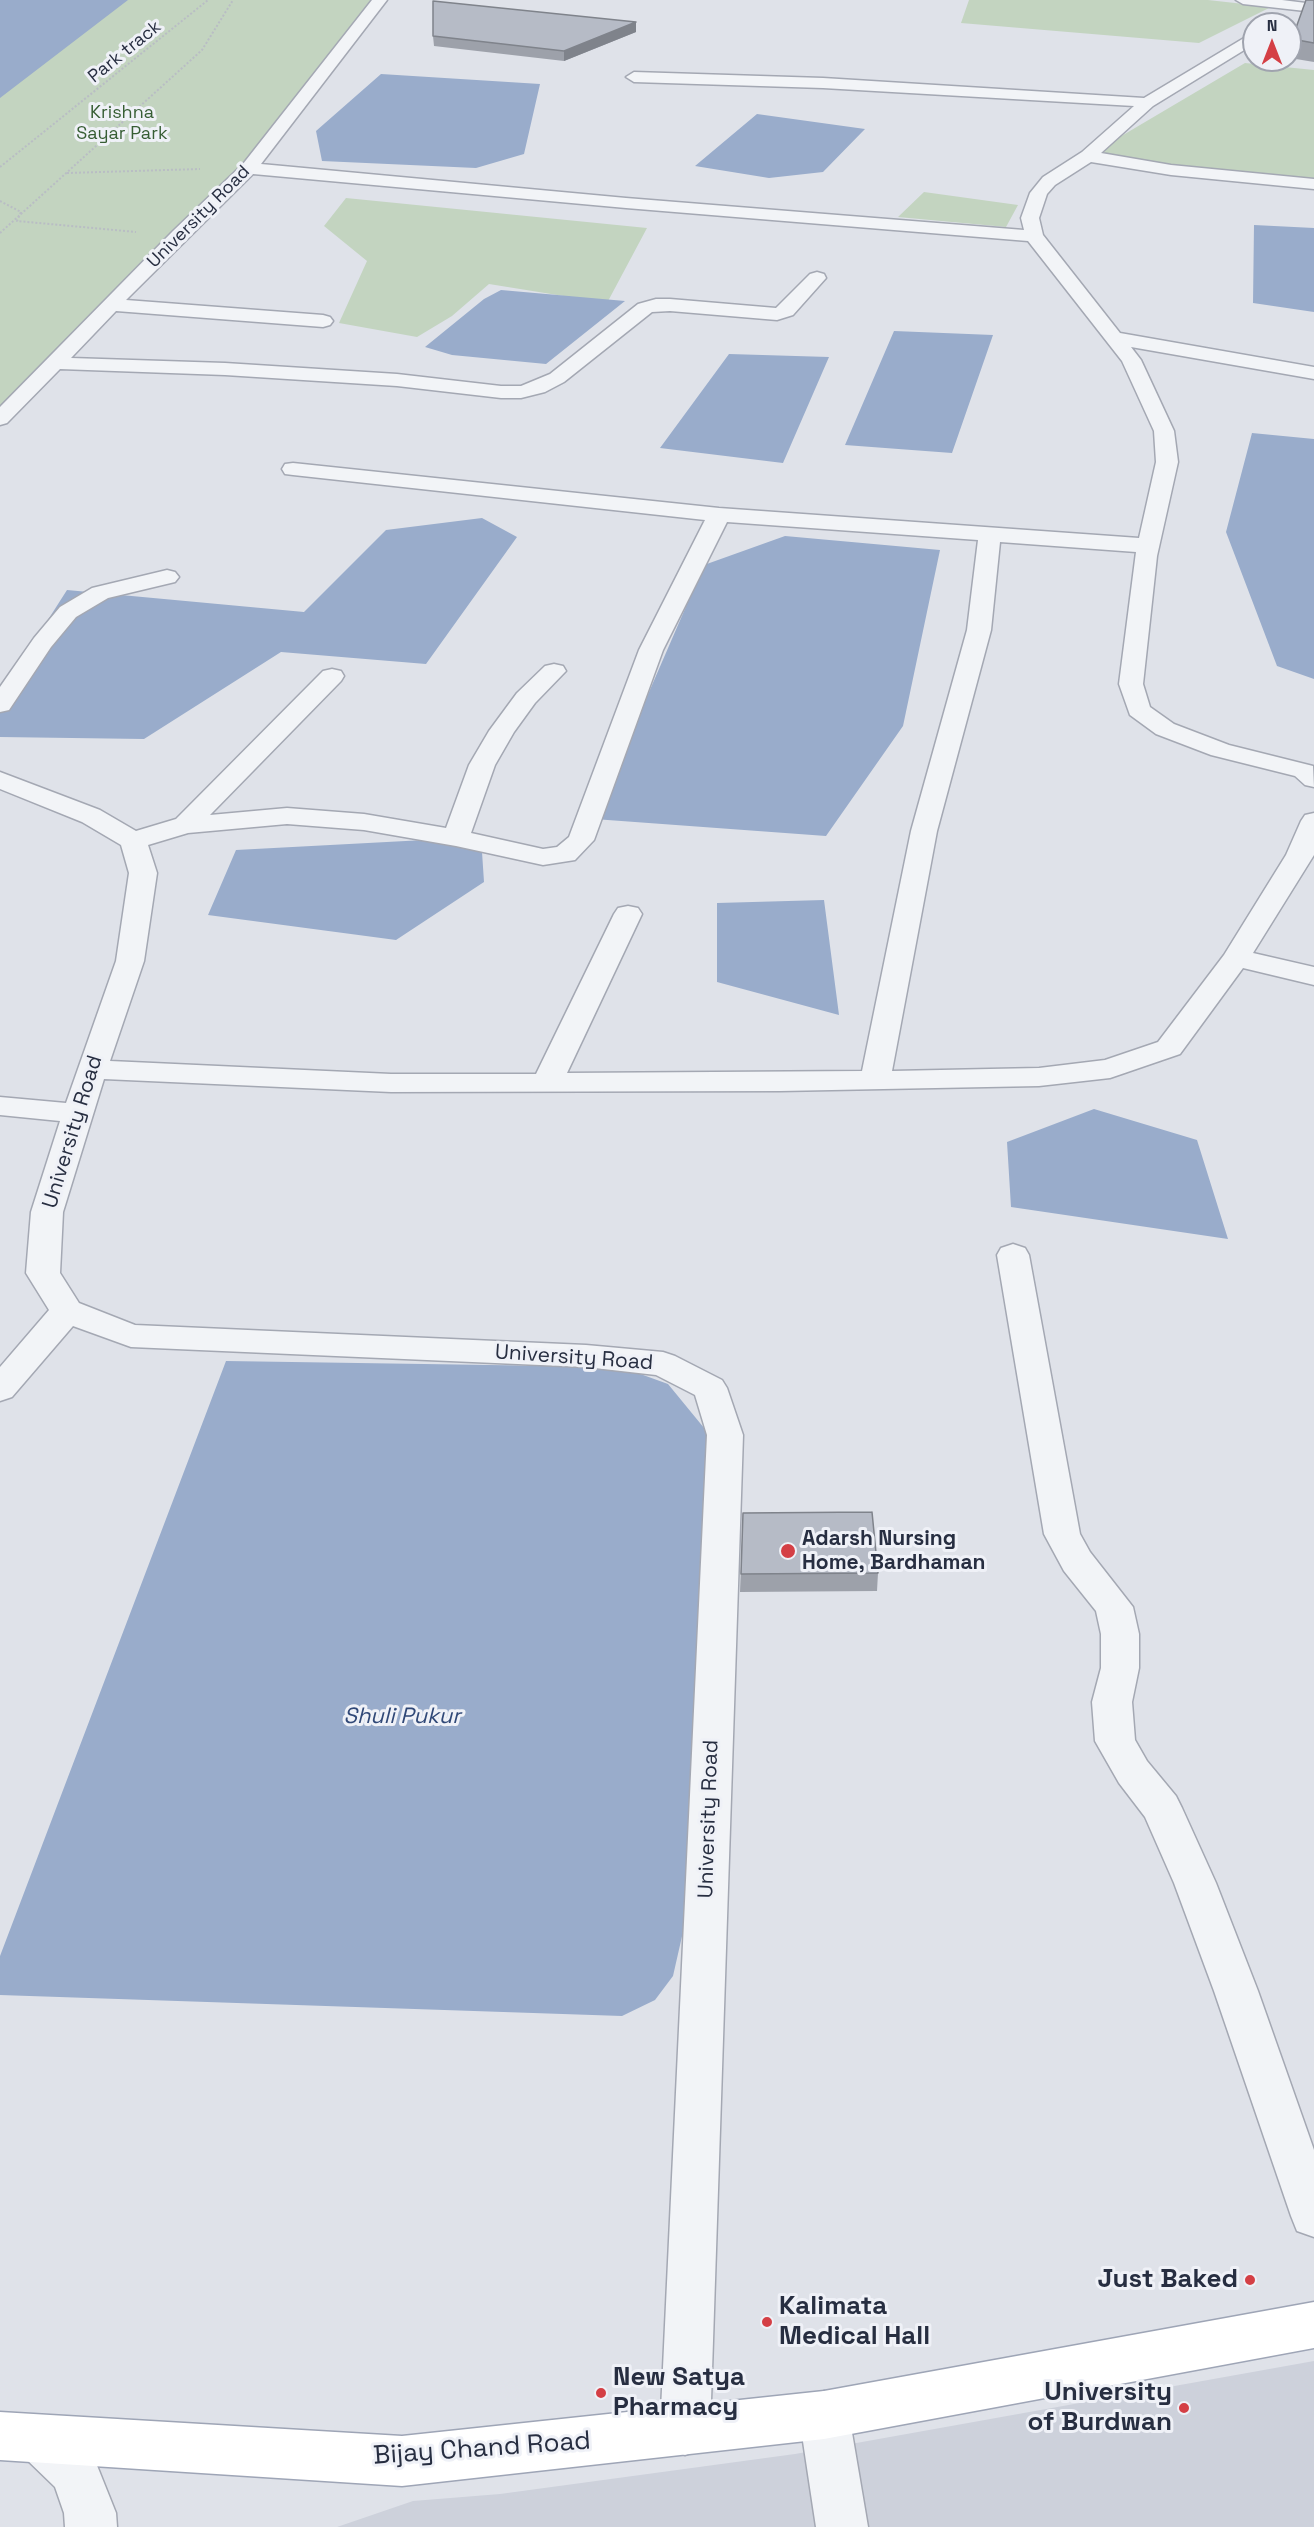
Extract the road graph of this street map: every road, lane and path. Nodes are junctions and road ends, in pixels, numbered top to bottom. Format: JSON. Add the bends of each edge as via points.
{"nodes":[{"id":1,"x":208,"y":0,"type":"edge"},
{"id":2,"x":233,"y":0,"type":"edge"},
{"id":3,"x":380,"y":0,"type":"edge"},
{"id":4,"x":1243,"y":0,"type":"edge"},
{"id":5,"x":1309,"y":5,"type":"edge"},
{"id":6,"x":1294,"y":12,"type":"edge"},
{"id":7,"x":1242,"y":45,"type":"edge"},
{"id":8,"x":634,"y":77,"type":"dead end"},
{"id":9,"x":1147,"y":104,"type":"junction"},
{"id":10,"x":1088,"y":156,"type":"junction"},
{"id":11,"x":0,"y":167,"type":"edge"},
{"id":12,"x":249,"y":168,"type":"junction"},
{"id":13,"x":66,"y":173,"type":"junction"},
{"id":14,"x":1314,"y":184,"type":"edge"},
{"id":15,"x":0,"y":201,"type":"edge"},
{"id":16,"x":20,"y":214,"type":"junction"},
{"id":17,"x":17,"y":221,"type":"junction"},
{"id":18,"x":1,"y":231,"type":"edge"},
{"id":19,"x":179,"y":235,"type":"junction"},
{"id":20,"x":1034,"y":236,"type":"junction"},
{"id":21,"x":817,"y":278,"type":"dead end"},
{"id":22,"x":112,"y":305,"type":"junction"},
{"id":23,"x":323,"y":321,"type":"dead end"},
{"id":24,"x":1113,"y":338,"type":"junction"},
{"id":25,"x":57,"y":363,"type":"junction"},
{"id":26,"x":1314,"y":373,"type":"edge"},
{"id":27,"x":0,"y":419,"type":"edge"},
{"id":28,"x":293,"y":469,"type":"dead end"},
{"id":29,"x":719,"y":515,"type":"junction"},
{"id":30,"x":990,"y":535,"type":"junction"},
{"id":31,"x":1149,"y":546,"type":"junction"},
{"id":32,"x":167,"y":577,"type":"dead end"},
{"id":33,"x":554,"y":671,"type":"dead end"},
{"id":34,"x":332,"y":676,"type":"dead end"},
{"id":35,"x":0,"y":705,"type":"edge"},
{"id":36,"x":1314,"y":779,"type":"edge"},
{"id":37,"x":0,"y":780,"type":"edge"},
{"id":38,"x":1314,"y":821,"type":"edge"},
{"id":39,"x":185,"y":825,"type":"junction"},
{"id":40,"x":456,"y":838,"type":"junction"},
{"id":41,"x":133,"y":841,"type":"junction"},
{"id":42,"x":628,"y":914,"type":"dead end"},
{"id":43,"x":1236,"y":958,"type":"junction"},
{"id":44,"x":1314,"y":976,"type":"edge"},
{"id":45,"x":92,"y":1069,"type":"junction"},
{"id":46,"x":875,"y":1080,"type":"junction"},
{"id":47,"x":547,"y":1083,"type":"junction"},
{"id":48,"x":0,"y":1106,"type":"edge"},
{"id":49,"x":78,"y":1114,"type":"junction"},
{"id":50,"x":1013,"y":1255,"type":"dead end"},
{"id":51,"x":67,"y":1311,"type":"junction"},
{"id":52,"x":0,"y":1389,"type":"edge"},
{"id":53,"x":1314,"y":2216,"type":"edge"},
{"id":54,"x":1314,"y":2325,"type":"edge"},
{"id":55,"x":824,"y":2415,"type":"junction"},
{"id":56,"x":685,"y":2431,"type":"junction"},
{"id":57,"x":21,"y":2438,"type":"edge"},
{"id":58,"x":91,"y":2527,"type":"edge"},
{"id":59,"x":842,"y":2527,"type":"edge"}],
"edges":[{"from":1,"to":11,"type":"path","name":"Park track"},
{"from":2,"to":13,"type":"path","via":[[202,50]]},
{"from":3,"to":12,"type":"street","name":"University Road"},
{"from":4,"to":5,"type":"street"},
{"from":5,"to":6,"type":"street"},
{"from":7,"to":9,"type":"street"},
{"from":8,"to":9,"type":"street","via":[[823,83]]},
{"from":9,"to":10,"type":"street"},
{"from":10,"to":14,"type":"street","via":[[1171,170]]},
{"from":10,"to":20,"type":"street","via":[[1049,181],[1039,193],[1030,218]]},
{"from":12,"to":13,"type":"path"},
{"from":12,"to":19,"type":"street","name":"University Road"},
{"from":12,"to":20,"type":"street"},
{"from":13,"to":16,"type":"path"},
{"from":15,"to":16,"type":"path"},
{"from":16,"to":17,"type":"path"},
{"from":16,"to":18,"type":"path"},
{"from":17,"to":18,"type":"path"},
{"from":17,"to":19,"type":"path"},
{"from":19,"to":22,"type":"street","name":"University Road"},
{"from":20,"to":24,"type":"street"},
{"from":21,"to":25,"type":"street","via":[[786,311],[777,314],[670,305],[645,308],[557,378],[521,392],[225,369]]},
{"from":22,"to":23,"type":"street"},
{"from":22,"to":25,"type":"street","name":"University Road"},
{"from":24,"to":26,"type":"street"},
{"from":24,"to":31,"type":"street","via":[[1142,380],[1164,431],[1167,462]]},
{"from":25,"to":27,"type":"street","name":"University Road"},
{"from":28,"to":29,"type":"street"},
{"from":29,"to":30,"type":"street"},
{"from":29,"to":40,"type":"street","via":[[651,650],[581,840],[565,854],[543,857]]},
{"from":30,"to":31,"type":"street"},
{"from":30,"to":46,"type":"street","via":[[979,630],[924,831]]},
{"from":31,"to":36,"type":"street","via":[[1131,684],[1139,710],[1165,729],[1220,750],[1304,771]]},
{"from":32,"to":35,"type":"street","via":[[100,594],[68,612]]},
{"from":33,"to":40,"type":"street","via":[[526,698],[482,765]]},
{"from":34,"to":39,"type":"street"},
{"from":37,"to":41,"type":"street","via":[[91,816]]},
{"from":38,"to":43,"type":"street","via":[[1300,855]]},
{"from":39,"to":40,"type":"street","via":[[287,816],[364,822]]},
{"from":39,"to":41,"type":"street"},
{"from":41,"to":45,"type":"street","name":"University Road","via":[[143,873],[130,961]]},
{"from":42,"to":47,"type":"street"},
{"from":43,"to":44,"type":"street"},
{"from":43,"to":46,"type":"street","via":[[1169,1048],[1110,1069],[1040,1077]]},
{"from":45,"to":47,"type":"street","via":[[391,1083]]},
{"from":45,"to":49,"type":"street","name":"University Road"},
{"from":46,"to":47,"type":"street"},
{"from":48,"to":49,"type":"street"},
{"from":49,"to":51,"type":"street","name":"University Road","via":[[47,1212],[42,1273]]},
{"from":50,"to":53,"type":"street","via":[[1062,1534],[1077,1561],[1113,1607],[1120,1634],[1120,1668],[1112,1702],[1115,1741],[1133,1772],[1162,1808],[1196,1883]]},
{"from":51,"to":52,"type":"street"},
{"from":51,"to":56,"type":"street","name":"University Road","via":[[131,1335],[586,1356],[663,1364],[710,1388],[725,1435]]},
{"from":54,"to":55,"type":"main road","name":"Bijay Chand Road"},
{"from":55,"to":56,"type":"main road","name":"Bijay Chand Road"},
{"from":55,"to":59,"type":"street"},
{"from":56,"to":57,"type":"main road","name":"Bijay Chand Road","via":[[402,2461]]},
{"from":57,"to":58,"type":"street","via":[[74,2471],[90,2513]]}]}
